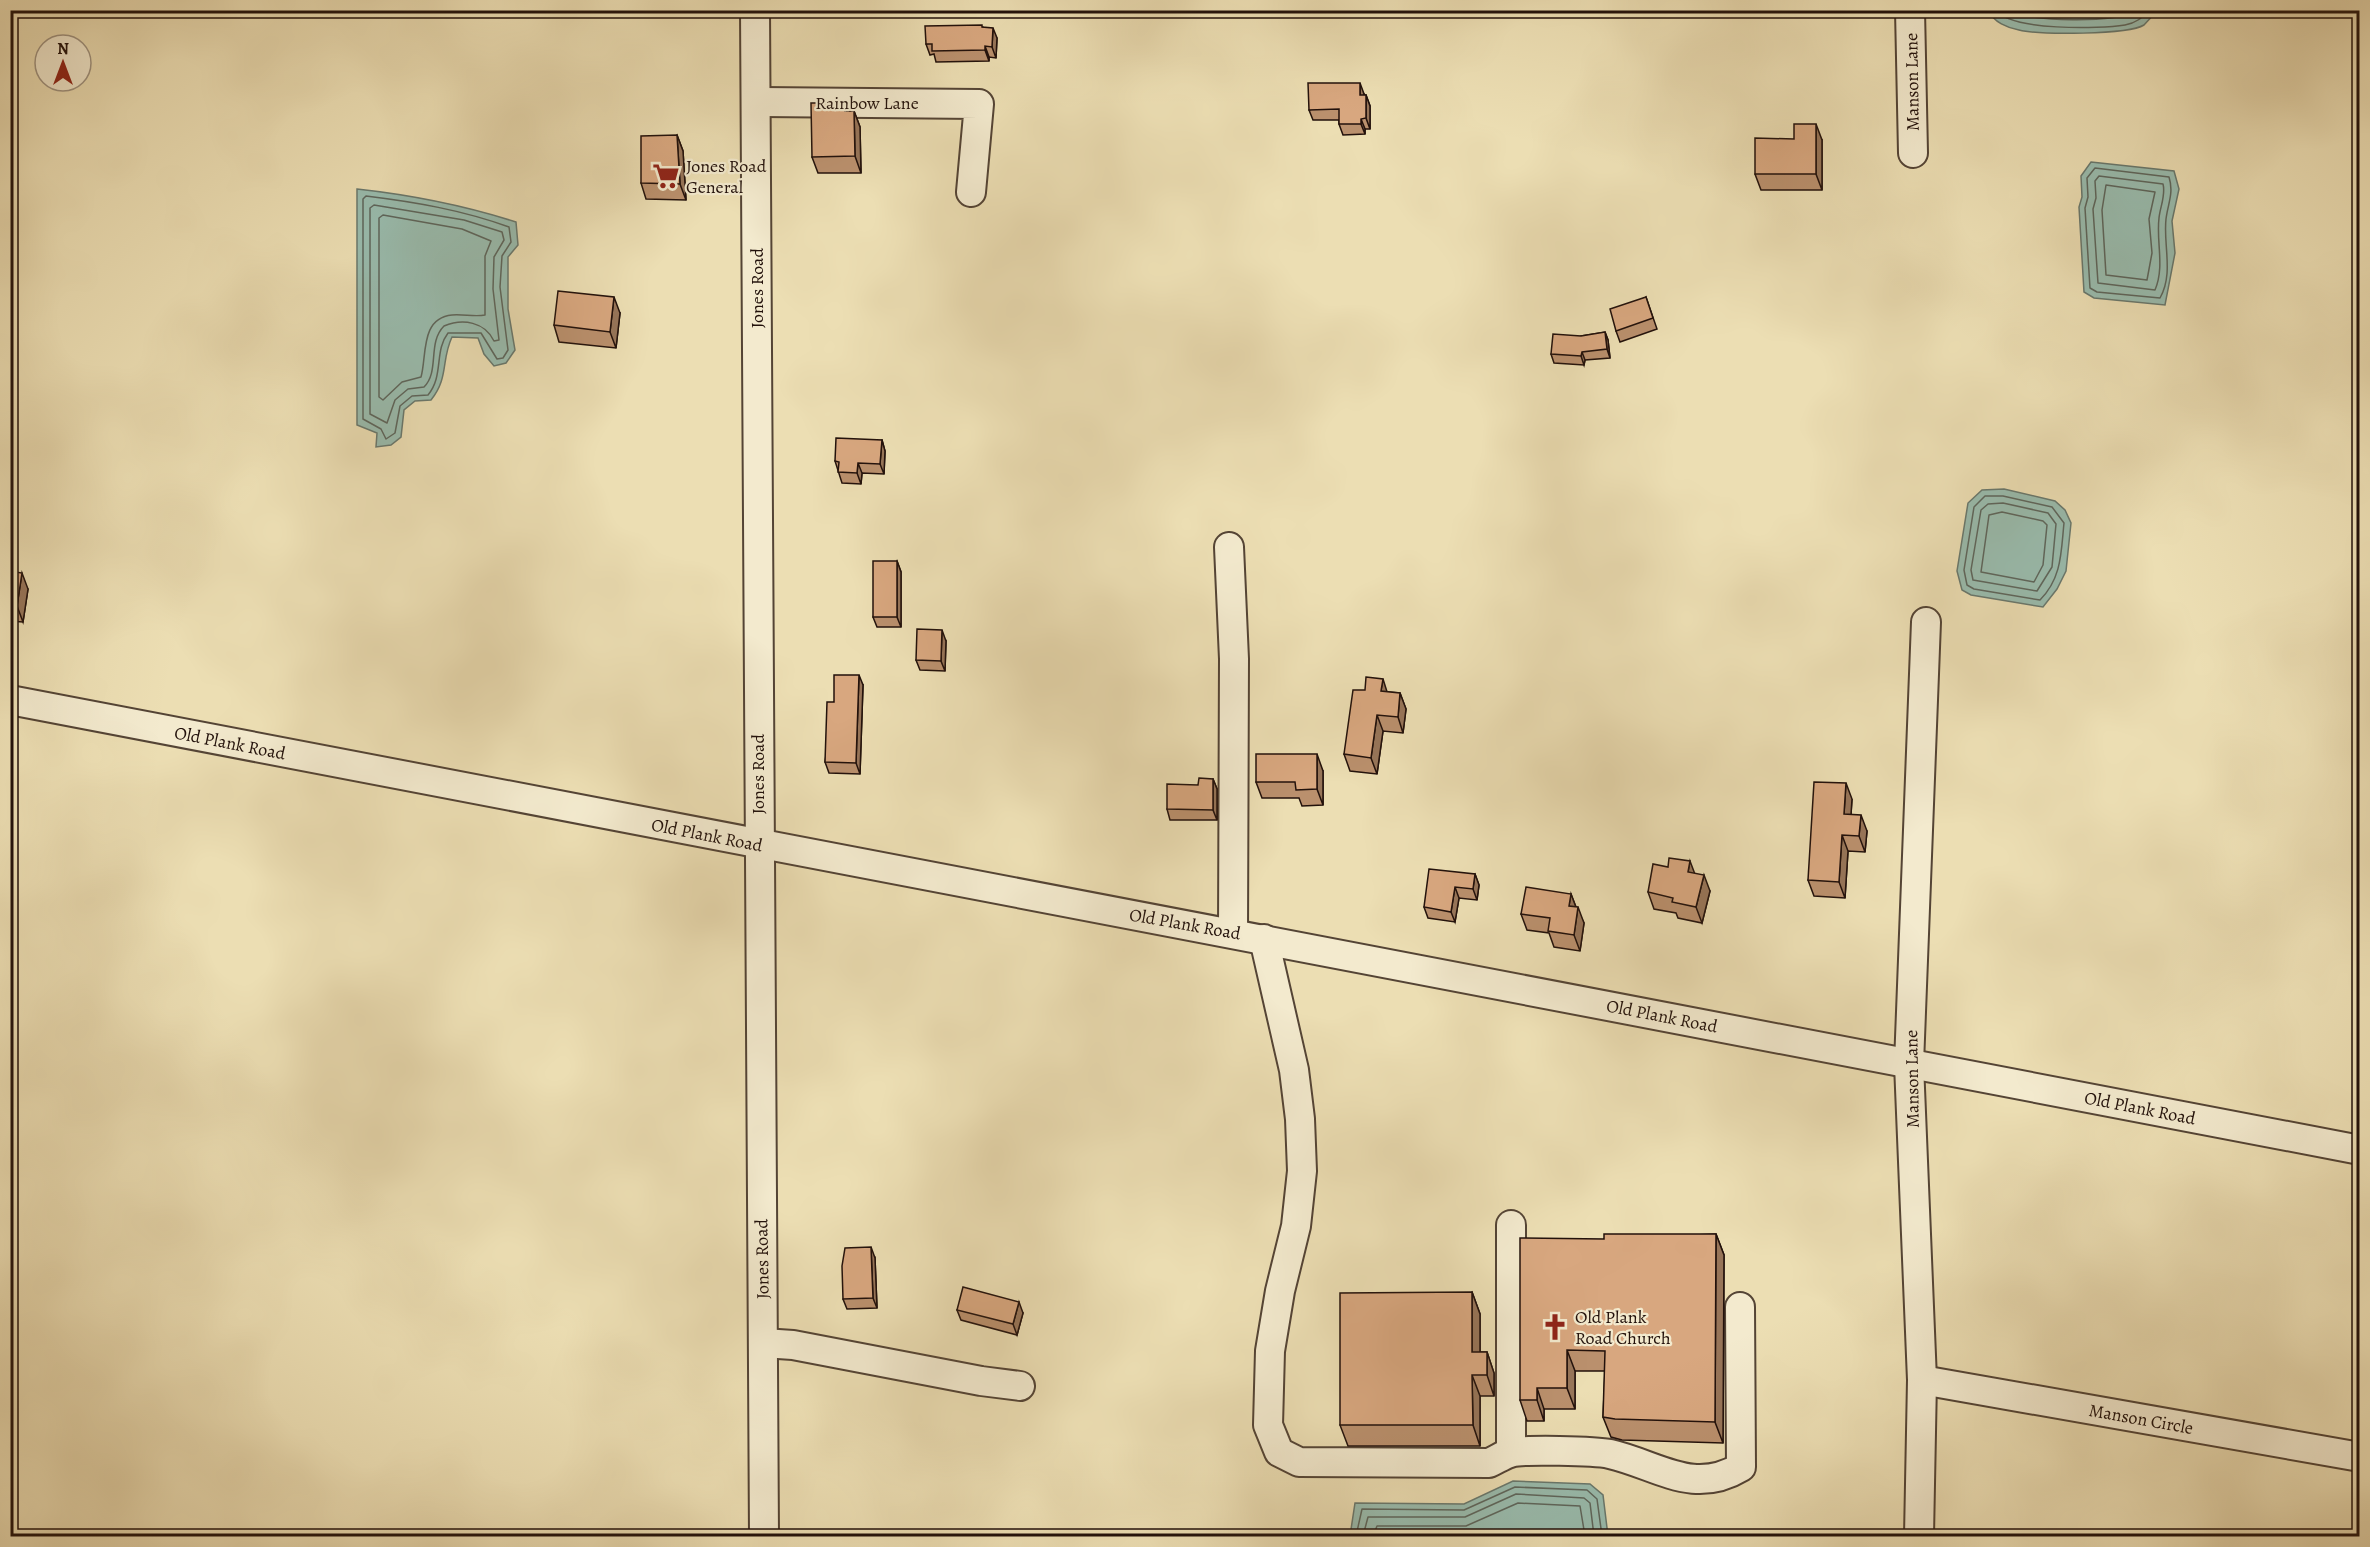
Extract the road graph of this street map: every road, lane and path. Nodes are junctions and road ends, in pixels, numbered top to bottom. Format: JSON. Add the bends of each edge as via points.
{"nodes":[{"id":1,"x":755,"y":10,"type":"edge"},
{"id":2,"x":1910,"y":10,"type":"edge"},
{"id":3,"x":756,"y":102,"type":"junction"},
{"id":4,"x":1913,"y":153,"type":"dead end"},
{"id":5,"x":971,"y":192,"type":"dead end"},
{"id":6,"x":1229,"y":547,"type":"dead end"},
{"id":7,"x":1926,"y":622,"type":"dead end"},
{"id":8,"x":10,"y":700,"type":"edge"},
{"id":9,"x":758,"y":845,"type":"junction"},
{"id":10,"x":1233,"y":933,"type":"junction"},
{"id":11,"x":1264,"y":939,"type":"junction"},
{"id":12,"x":1909,"y":1064,"type":"junction"},
{"id":13,"x":2360,"y":1150,"type":"edge"},
{"id":14,"x":1511,"y":1225,"type":"dead end"},
{"id":15,"x":1740,"y":1306,"type":"dead end"},
{"id":16,"x":763,"y":1343,"type":"junction"},
{"id":17,"x":1922,"y":1380,"type":"junction"},
{"id":18,"x":1020,"y":1386,"type":"dead end"},
{"id":19,"x":1511,"y":1452,"type":"junction"},
{"id":20,"x":2360,"y":1457,"type":"edge"},
{"id":21,"x":764,"y":1536,"type":"edge"},
{"id":22,"x":1919,"y":1536,"type":"edge"}],
"edges":[{"from":1,"to":3,"type":"street","name":"Jones Road"},
{"from":2,"to":4,"type":"street","name":"Manson Lane"},
{"from":3,"to":5,"type":"street","name":"Rainbow Lane","via":[[978,104]]},
{"from":3,"to":9,"type":"street","name":"Jones Road"},
{"from":6,"to":10,"type":"street","via":[[1234,658]]},
{"from":7,"to":12,"type":"street","name":"Manson Lane"},
{"from":8,"to":9,"type":"street","name":"Old Plank Road"},
{"from":9,"to":10,"type":"street","name":"Old Plank Road"},
{"from":9,"to":16,"type":"street","name":"Jones Road"},
{"from":10,"to":11,"type":"street","name":"Old Plank Road"},
{"from":11,"to":12,"type":"street","name":"Old Plank Road"},
{"from":11,"to":19,"type":"street","via":[[1294,1070],[1302,1171],[1296,1226],[1270,1351],[1268,1425],[1279,1452],[1299,1462],[1489,1463]]},
{"from":12,"to":13,"type":"street","name":"Old Plank Road"},
{"from":12,"to":17,"type":"street","name":"Manson Lane"},
{"from":14,"to":19,"type":"street"},
{"from":15,"to":19,"type":"street","via":[[1741,1467],[1713,1479],[1681,1479],[1608,1454]]},
{"from":16,"to":18,"type":"street"},
{"from":16,"to":21,"type":"street","name":"Jones Road"},
{"from":17,"to":20,"type":"street","name":"Manson Circle"},
{"from":17,"to":22,"type":"street","name":"Manson Lane"}]}
